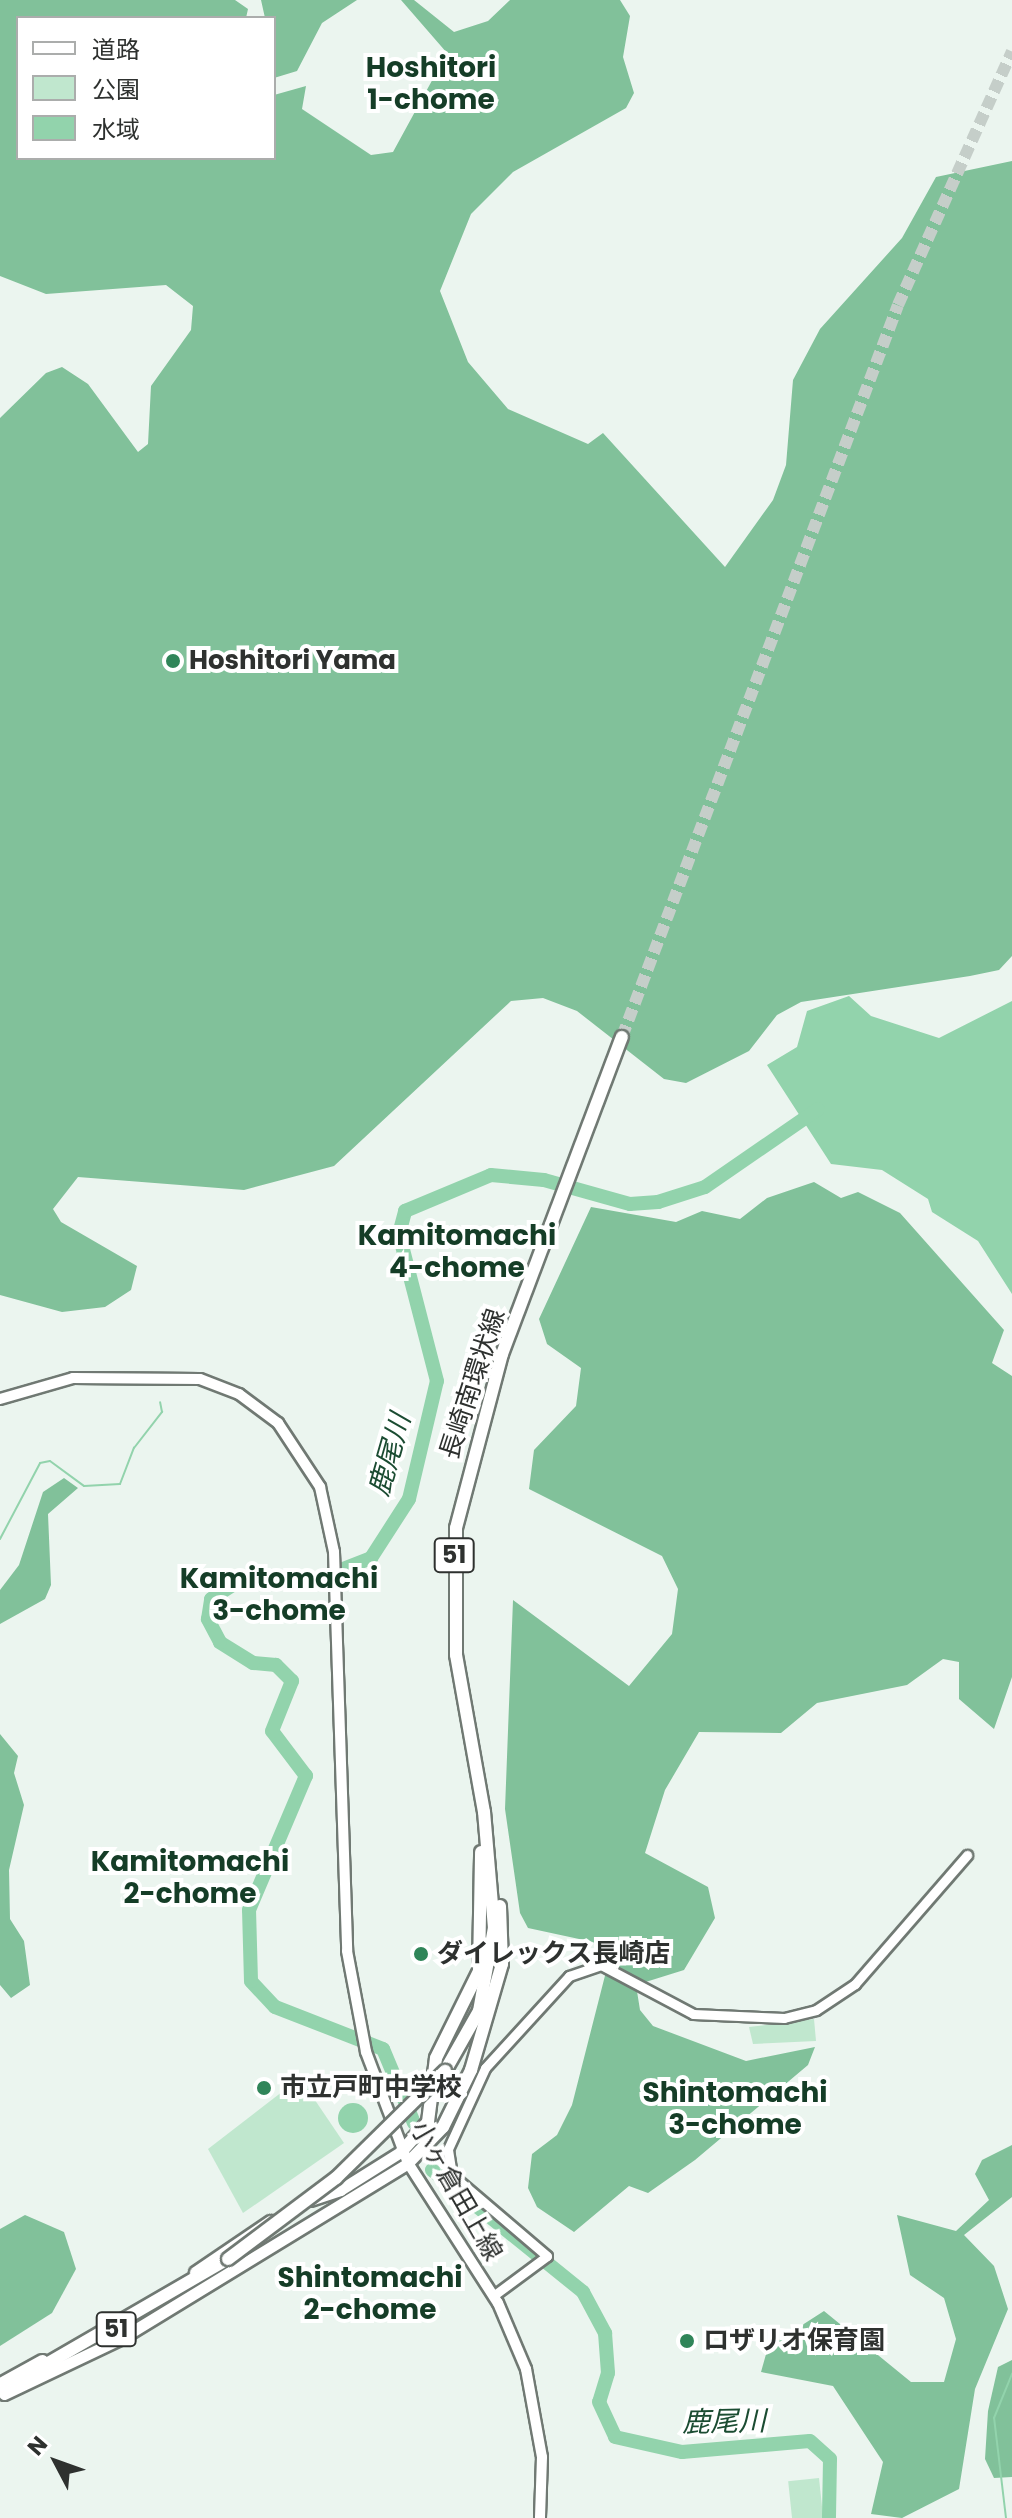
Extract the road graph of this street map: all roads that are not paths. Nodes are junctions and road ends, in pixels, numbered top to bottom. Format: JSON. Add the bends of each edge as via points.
{"nodes":[{"id":1,"x":622,"y":1037,"type":"tunnel mouth"},
{"id":2,"x":0,"y":1399,"type":"edge"},
{"id":3,"x":474,"y":1760,"type":"junction"},
{"id":4,"x":484,"y":1812,"type":"junction"},
{"id":5,"x":967,"y":1855,"type":"dead end"},
{"id":6,"x":405,"y":2157,"type":"junction"},
{"id":7,"x":493,"y":2296,"type":"junction"},
{"id":8,"x":0,"y":2383,"type":"edge"},
{"id":9,"x":0,"y":2394,"type":"edge"},
{"id":10,"x":540,"y":2518,"type":"edge"}],
"edges":[{"from":1,"to":3,"type":"highway","name":"長崎南環状線","number":"51","via":[[502,1354],[470,1459],[453,1559],[456,1655]]},
{"from":2,"to":6,"type":"main road","name":"小ヶ倉田上線","via":[[85,1377],[177,1375],[225,1387],[278,1423],[305,1458],[327,1504],[334,1552],[345,1921],[366,2052]]},
{"from":3,"to":4,"type":"highway","number":"51"},
{"from":3,"to":6,"type":"highway","number":"51","via":[[485,1886],[481,1961],[436,2058],[428,2122]]},
{"from":4,"to":6,"type":"highway","number":"51","via":[[503,1922],[498,1986],[451,2114]]},
{"from":4,"to":9,"type":"highway","number":"51","bridge":true,"via":[[494,1889],[491,1963],[473,2026],[445,2071],[336,2178],[228,2259]]},
{"from":5,"to":7,"type":"street","via":[[855,1984],[816,2010],[784,2018],[693,2014],[601,1965],[569,1976],[485,2068],[447,2158],[459,2182],[547,2256],[534,2272]]},
{"from":6,"to":7,"type":"main road","name":"小ヶ倉田上線"},
{"from":6,"to":8,"type":"main road","number":"51","via":[[280,2215],[198,2271]]},
{"from":6,"to":9,"type":"main road","number":"51","via":[[120,2339]]},
{"from":7,"to":10,"type":"main road","name":"小ヶ倉田上線","via":[[533,2396],[542,2457]]}]}
